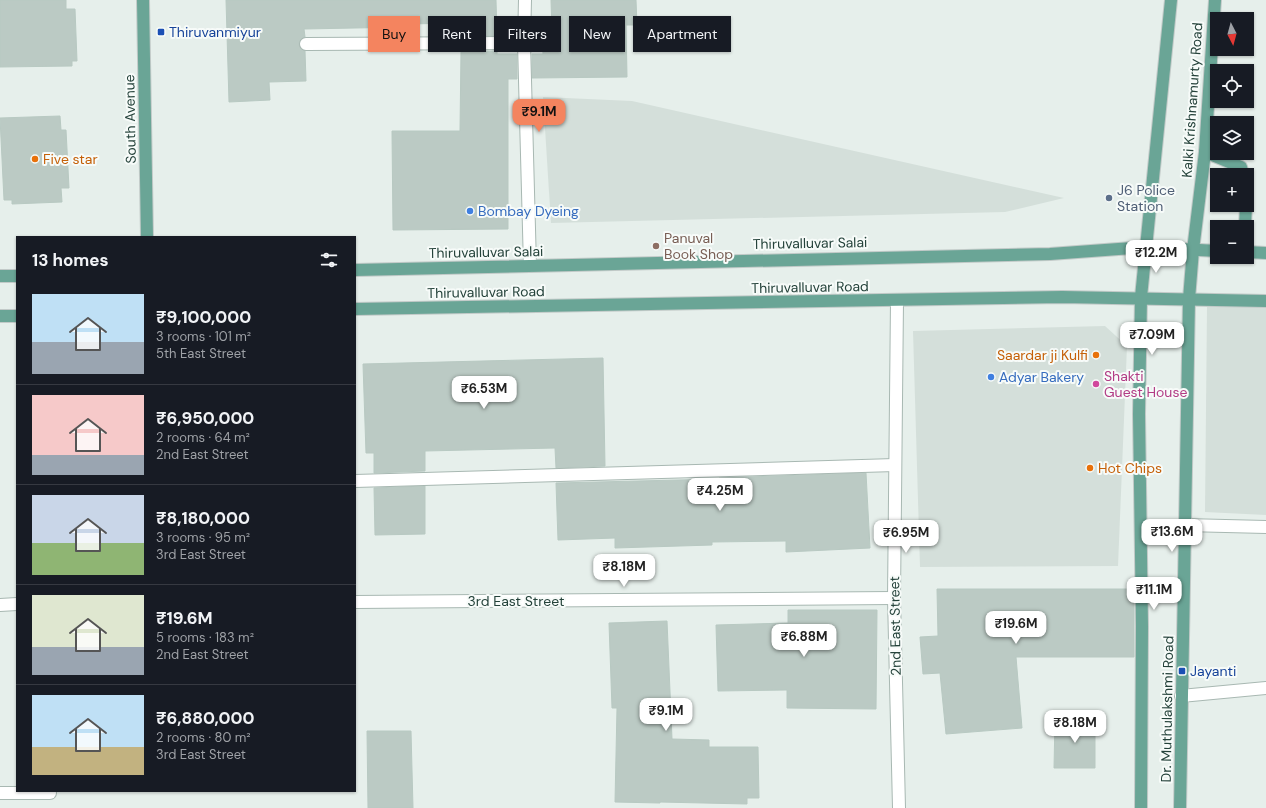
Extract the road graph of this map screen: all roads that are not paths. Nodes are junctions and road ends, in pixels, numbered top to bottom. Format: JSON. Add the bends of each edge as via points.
{"nodes":[{"id":1,"x":143,"y":0,"type":"edge"},
{"id":2,"x":525,"y":0,"type":"edge"},
{"id":3,"x":1171,"y":0,"type":"edge"},
{"id":4,"x":1215,"y":0,"type":"edge"},
{"id":5,"x":525,"y":16,"type":"edge"},
{"id":6,"x":494,"y":43,"type":"edge"},
{"id":7,"x":306,"y":44,"type":"dead end"},
{"id":8,"x":524,"y":52,"type":"edge"},
{"id":9,"x":1205,"y":152,"type":"junction"},
{"id":10,"x":1241,"y":168,"type":"edge"},
{"id":11,"x":147,"y":236,"type":"edge"},
{"id":12,"x":1146,"y":247,"type":"junction"},
{"id":13,"x":1193,"y":250,"type":"junction"},
{"id":14,"x":1210,"y":251,"type":"edge"},
{"id":15,"x":1254,"y":252,"type":"edge"},
{"id":16,"x":1266,"y":253,"type":"edge"},
{"id":17,"x":530,"y":266,"type":"junction"},
{"id":18,"x":356,"y":270,"type":"edge"},
{"id":19,"x":0,"y":276,"type":"edge"},
{"id":20,"x":16,"y":276,"type":"edge"},
{"id":21,"x":1141,"y":297,"type":"junction"},
{"id":22,"x":1189,"y":299,"type":"junction"},
{"id":23,"x":897,"y":300,"type":"junction"},
{"id":24,"x":1266,"y":301,"type":"edge"},
{"id":25,"x":356,"y":309,"type":"edge"},
{"id":26,"x":0,"y":316,"type":"edge"},
{"id":27,"x":16,"y":316,"type":"edge"},
{"id":28,"x":895,"y":465,"type":"junction"},
{"id":29,"x":356,"y":481,"type":"edge"},
{"id":30,"x":1185,"y":525,"type":"junction"},
{"id":31,"x":1266,"y":527,"type":"edge"},
{"id":32,"x":894,"y":598,"type":"junction"},
{"id":33,"x":356,"y":602,"type":"edge"},
{"id":34,"x":16,"y":604,"type":"edge"},
{"id":35,"x":0,"y":605,"type":"edge"},
{"id":36,"x":1266,"y":688,"type":"edge"},
{"id":37,"x":1182,"y":696,"type":"junction"},
{"id":38,"x":0,"y":793,"type":"edge"},
{"id":39,"x":50,"y":793,"type":"dead end"},
{"id":40,"x":899,"y":808,"type":"edge"},
{"id":41,"x":1141,"y":808,"type":"edge"},
{"id":42,"x":1180,"y":808,"type":"edge"}],
"edges":[{"from":1,"to":11,"type":"main road","name":"South Avenue"},
{"from":2,"to":5,"type":"street"},
{"from":3,"to":12,"type":"main road","name":"Kalki Krishnamurty Road"},
{"from":4,"to":9,"type":"main road","name":"Kalki Krishnamurty Road"},
{"from":6,"to":7,"type":"street"},
{"from":8,"to":17,"type":"street"},
{"from":9,"to":10,"type":"main road"},
{"from":9,"to":13,"type":"main road","name":"Kalki Krishnamurty Road"},
{"from":12,"to":13,"type":"main road","name":"Thiruvalluvar Salai"},
{"from":12,"to":17,"type":"main road","name":"Thiruvalluvar Salai","via":[[1050,254]]},
{"from":12,"to":21,"type":"main road","name":"Dr. Muthulakshmi Road"},
{"from":13,"to":14,"type":"main road","name":"Thiruvalluvar Salai"},
{"from":13,"to":22,"type":"main road","name":"Dr. Muthulakshmi Road"},
{"from":15,"to":16,"type":"main road"},
{"from":17,"to":18,"type":"main road","name":"Thiruvalluvar Salai"},
{"from":19,"to":20,"type":"main road"},
{"from":21,"to":22,"type":"main road","name":"Thiruvalluvar Road"},
{"from":21,"to":23,"type":"main road","name":"Thiruvalluvar Road"},
{"from":21,"to":41,"type":"main road","name":"Dr. Muthulakshmi Road"},
{"from":22,"to":24,"type":"main road","name":"Thiruvalluvar Road"},
{"from":22,"to":30,"type":"main road","name":"Dr. Muthulakshmi Road"},
{"from":23,"to":25,"type":"main road","name":"Thiruvalluvar Road"},
{"from":23,"to":28,"type":"street","name":"2nd East Street"},
{"from":26,"to":27,"type":"main road"},
{"from":28,"to":29,"type":"street"},
{"from":28,"to":32,"type":"street","name":"2nd East Street"},
{"from":30,"to":31,"type":"street"},
{"from":30,"to":37,"type":"main road","name":"Dr. Muthulakshmi Road"},
{"from":32,"to":33,"type":"street","name":"3rd East Street"},
{"from":32,"to":40,"type":"street","name":"2nd East Street"},
{"from":34,"to":35,"type":"street"},
{"from":36,"to":37,"type":"street"},
{"from":37,"to":42,"type":"main road","name":"Dr. Muthulakshmi Road"},
{"from":38,"to":39,"type":"street"}]}
